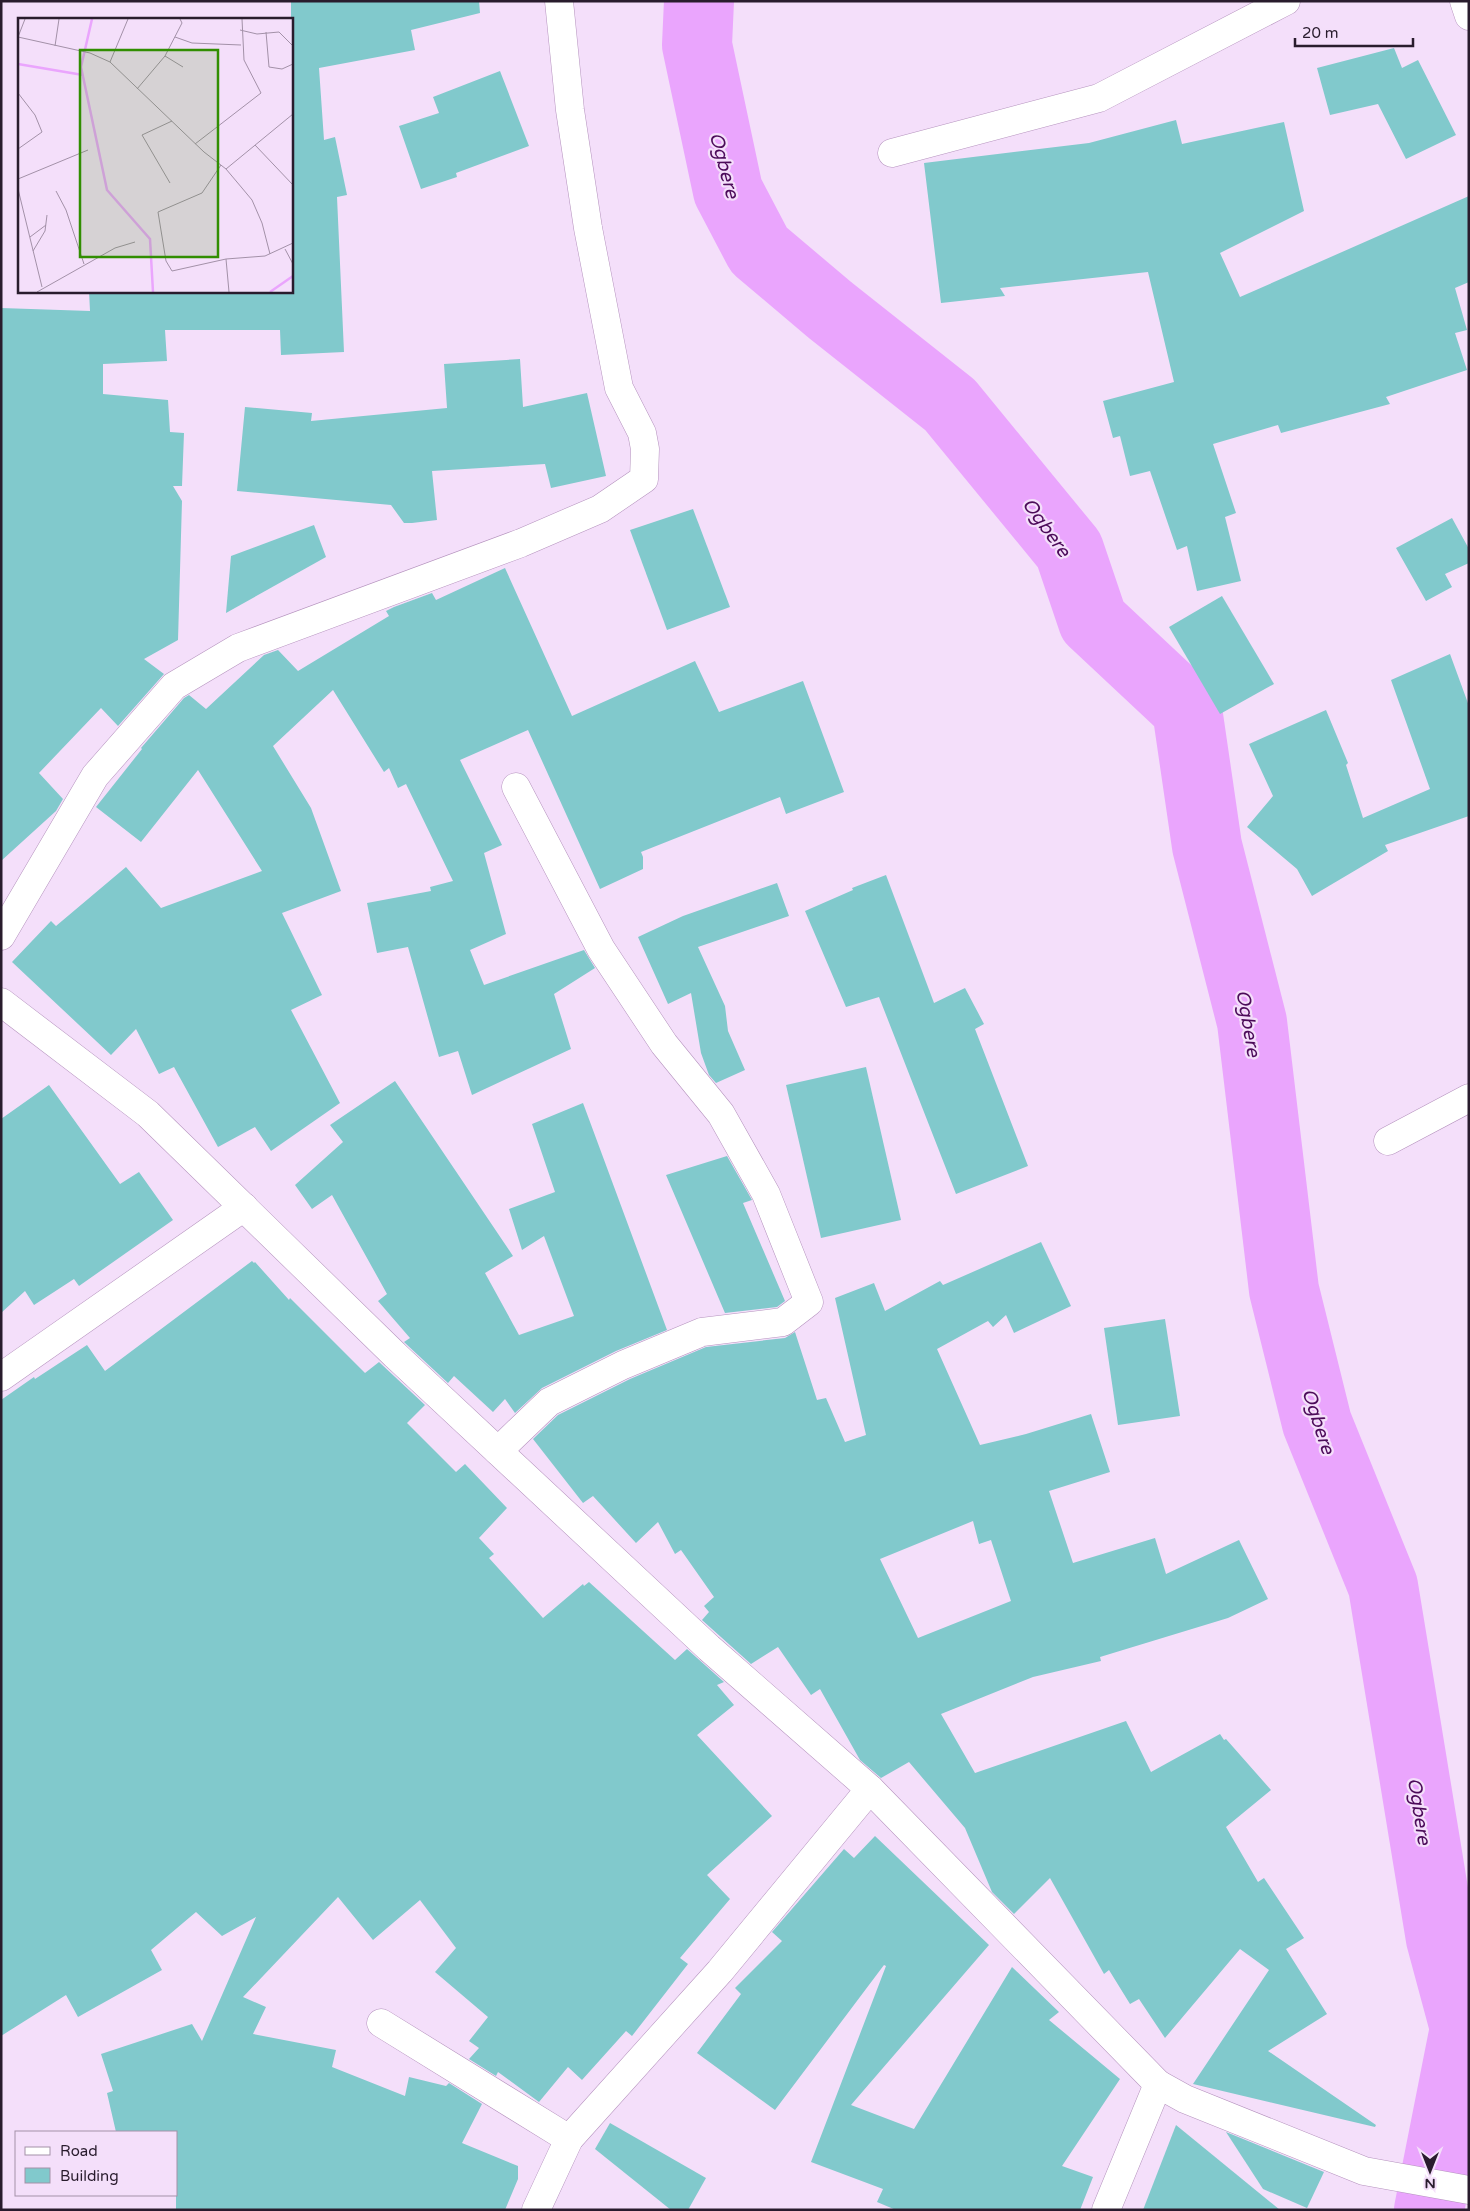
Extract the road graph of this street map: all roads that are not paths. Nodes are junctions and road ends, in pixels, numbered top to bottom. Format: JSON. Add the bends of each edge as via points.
{"nodes":[{"id":1,"x":558,"y":1,"type":"edge"},
{"id":2,"x":1286,"y":1,"type":"edge"},
{"id":3,"x":1464,"y":1,"type":"edge"},
{"id":4,"x":1469,"y":16,"type":"edge"},
{"id":5,"x":892,"y":153,"type":"dead end"},
{"id":6,"x":516,"y":786,"type":"dead end"},
{"id":7,"x":1,"y":936,"type":"edge"},
{"id":8,"x":1,"y":1002,"type":"edge"},
{"id":9,"x":1469,"y":1098,"type":"edge"},
{"id":10,"x":1388,"y":1141,"type":"dead end"},
{"id":11,"x":244,"y":1207,"type":"junction"},
{"id":12,"x":1,"y":1377,"type":"edge"},
{"id":13,"x":498,"y":1451,"type":"junction"},
{"id":14,"x":870,"y":1789,"type":"junction"},
{"id":15,"x":381,"y":2023,"type":"dead end"},
{"id":16,"x":1158,"y":2084,"type":"junction"},
{"id":17,"x":569,"y":2140,"type":"junction"},
{"id":18,"x":1469,"y":2190,"type":"edge"},
{"id":19,"x":536,"y":2210,"type":"edge"},
{"id":20,"x":1106,"y":2210,"type":"edge"}],
"edges":[{"from":1,"to":7,"type":"street","via":[[588,228],[620,388],[642,433],[644,480],[600,509],[521,543],[238,648],[174,686],[94,776]]},
{"from":2,"to":5,"type":"street","via":[[1099,98]]},
{"from":3,"to":4,"type":"street"},
{"from":6,"to":13,"type":"street","via":[[601,949],[664,1044],[721,1114],[766,1194],[809,1302],[784,1322],[702,1332],[623,1365],[549,1402]]},
{"from":8,"to":11,"type":"street","via":[[148,1114]]},
{"from":9,"to":10,"type":"street"},
{"from":11,"to":12,"type":"street"},
{"from":11,"to":13,"type":"street"},
{"from":13,"to":14,"type":"street","via":[[709,1648]]},
{"from":14,"to":16,"type":"street"},
{"from":14,"to":17,"type":"street","via":[[720,1971]]},
{"from":15,"to":17,"type":"street"},
{"from":16,"to":18,"type":"street","via":[[1185,2099],[1364,2171]]},
{"from":16,"to":20,"type":"street"},
{"from":17,"to":19,"type":"street"}]}
